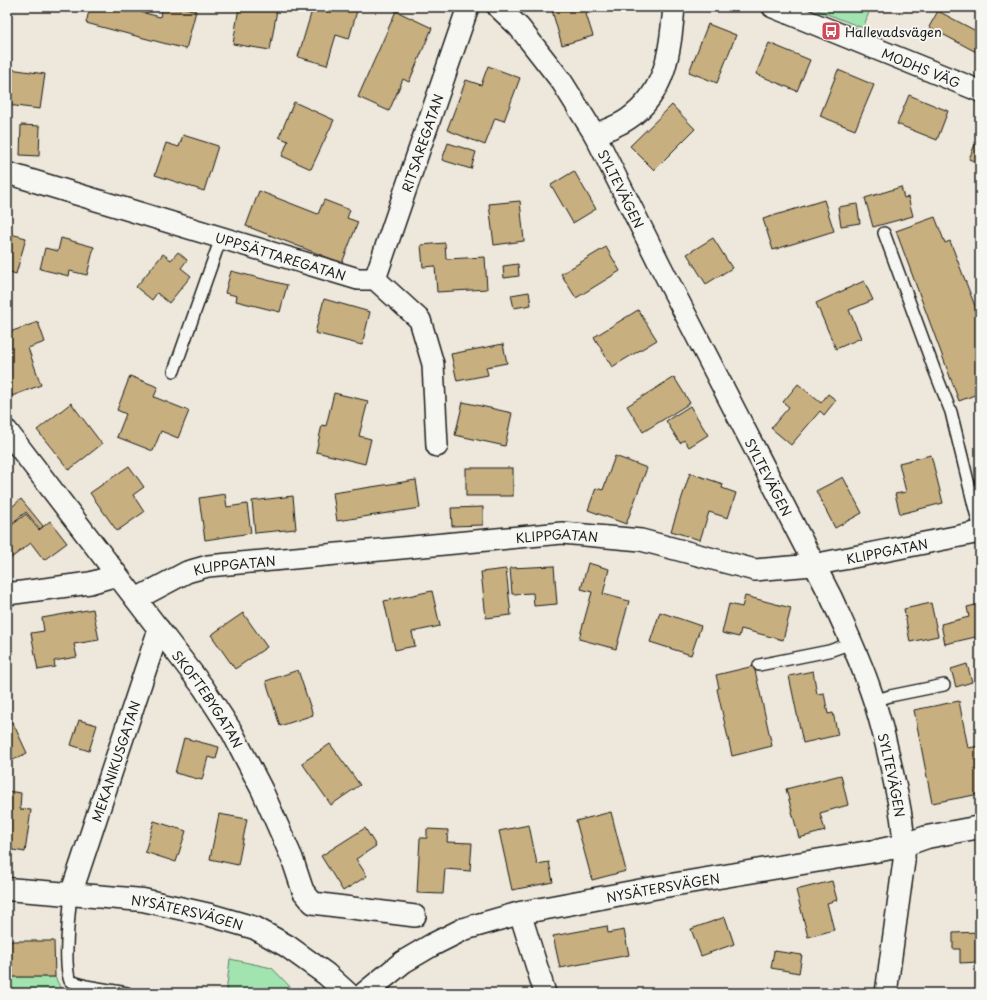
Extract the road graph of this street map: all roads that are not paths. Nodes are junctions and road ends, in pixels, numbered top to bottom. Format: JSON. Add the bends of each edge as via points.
{"nodes":[{"id":1,"x":468,"y":7,"type":"edge"},
{"id":2,"x":498,"y":7,"type":"edge"},
{"id":3,"x":674,"y":7,"type":"edge"},
{"id":4,"x":773,"y":7,"type":"edge"},
{"id":5,"x":980,"y":91,"type":"edge"},
{"id":6,"x":595,"y":135,"type":"junction"},
{"id":7,"x":7,"y":173,"type":"edge"},
{"id":8,"x":884,"y":233,"type":"dead end"},
{"id":9,"x":221,"y":238,"type":"junction"},
{"id":10,"x":375,"y":279,"type":"junction"},
{"id":11,"x":174,"y":371,"type":"dead end"},
{"id":12,"x":7,"y":431,"type":"edge"},
{"id":13,"x":437,"y":446,"type":"dead end"},
{"id":14,"x":980,"y":531,"type":"edge"},
{"id":15,"x":813,"y":565,"type":"junction"},
{"id":16,"x":117,"y":575,"type":"junction"},
{"id":17,"x":7,"y":594,"type":"edge"},
{"id":18,"x":136,"y":599,"type":"junction"},
{"id":19,"x":159,"y":629,"type":"junction"},
{"id":20,"x":852,"y":643,"type":"junction"},
{"id":21,"x":759,"y":665,"type":"dead end"},
{"id":22,"x":944,"y":685,"type":"dead end"},
{"id":23,"x":874,"y":701,"type":"junction"},
{"id":24,"x":980,"y":827,"type":"edge"},
{"id":25,"x":904,"y":845,"type":"junction"},
{"id":26,"x":7,"y":889,"type":"edge"},
{"id":27,"x":71,"y":894,"type":"junction"},
{"id":28,"x":520,"y":913,"type":"junction"},
{"id":29,"x":415,"y":916,"type":"dead end"},
{"id":30,"x":128,"y":993,"type":"edge"},
{"id":31,"x":347,"y":993,"type":"edge"},
{"id":32,"x":365,"y":993,"type":"edge"},
{"id":33,"x":545,"y":993,"type":"edge"},
{"id":34,"x":886,"y":993,"type":"edge"}],
"edges":[{"from":1,"to":10,"type":"street","name":"RITSAREGATAN"},
{"from":2,"to":6,"type":"street","name":"SYLTEVÄGEN","via":[[519,27],[562,82]]},
{"from":3,"to":6,"type":"street","via":[[670,48],[662,76],[647,103],[627,119]]},
{"from":4,"to":5,"type":"street","name":"MODHS VÄG"},
{"from":6,"to":15,"type":"street","name":"SYLTEVÄGEN"},
{"from":7,"to":9,"type":"street","name":"UPPSÄTTAREGATAN"},
{"from":8,"to":14,"type":"lane","name":"KLIPPGATAN","via":[[951,412]]},
{"from":9,"to":10,"type":"street","name":"UPPSÄTTAREGATAN","via":[[358,279]]},
{"from":9,"to":11,"type":"lane"},
{"from":10,"to":13,"type":"street","via":[[420,320],[433,364]]},
{"from":12,"to":16,"type":"street","name":"SKOFTEBYGATAN"},
{"from":14,"to":15,"type":"street","name":"KLIPPGATAN"},
{"from":15,"to":18,"type":"street","name":"KLIPPGATAN","via":[[755,570],[641,540],[562,533],[208,566],[187,572]]},
{"from":15,"to":20,"type":"street","name":"SYLTEVÄGEN"},
{"from":16,"to":17,"type":"street","via":[[90,583]]},
{"from":16,"to":18,"type":"street","name":"SKOFTEBYGATAN"},
{"from":18,"to":19,"type":"street","name":"SKOFTEBYGATAN"},
{"from":19,"to":27,"type":"street","name":"MEKANIKUSGATAN"},
{"from":19,"to":29,"type":"street","name":"SKOFTEBYGATAN","via":[[203,687],[232,732],[262,790],[292,858],[303,891],[313,903]]},
{"from":20,"to":21,"type":"lane","via":[[829,652]]},
{"from":20,"to":23,"type":"street","name":"SYLTEVÄGEN"},
{"from":22,"to":23,"type":"lane"},
{"from":23,"to":25,"type":"street","name":"SYLTEVÄGEN","via":[[891,763],[903,822]]},
{"from":24,"to":25,"type":"street","name":"NYSÄTERSVÄGEN","via":[[927,837]]},
{"from":25,"to":28,"type":"street","name":"NYSÄTERSVÄGEN"},
{"from":25,"to":34,"type":"street","name":"SYLTEVÄGEN"},
{"from":26,"to":27,"type":"street","name":"NYSÄTERSVÄGEN"},
{"from":27,"to":30,"type":"lane","via":[[67,958],[70,981]]},
{"from":27,"to":31,"type":"street","name":"NYSÄTERSVÄGEN","via":[[143,900],[254,928],[287,946],[326,974]]},
{"from":28,"to":32,"type":"street","name":"NYSÄTERSVÄGEN","via":[[464,929],[432,945],[403,962]]},
{"from":28,"to":33,"type":"street"}]}
